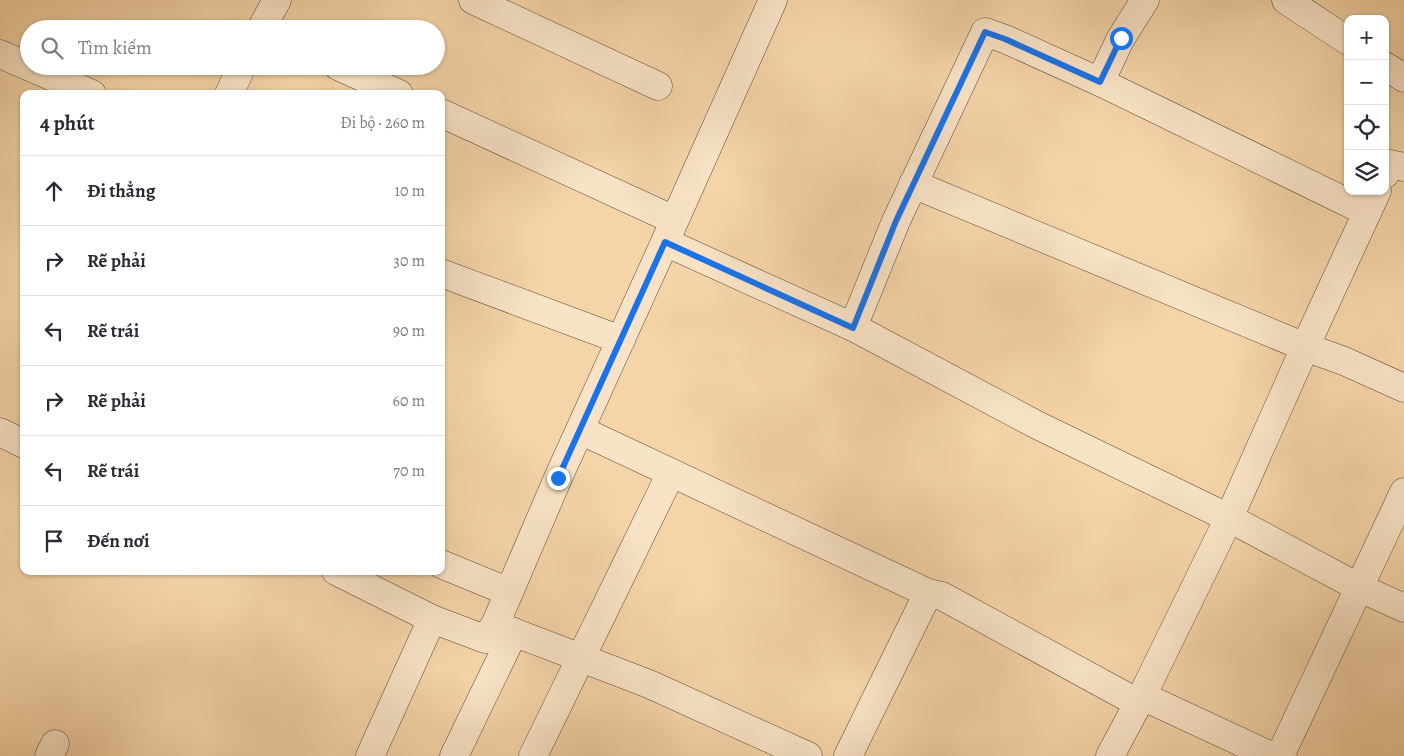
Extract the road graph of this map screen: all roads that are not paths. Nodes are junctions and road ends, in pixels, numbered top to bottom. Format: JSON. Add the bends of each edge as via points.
{"nodes":[{"id":1,"x":277,"y":0,"type":"edge"},
{"id":2,"x":473,"y":0,"type":"edge"},
{"id":3,"x":773,"y":0,"type":"edge"},
{"id":4,"x":1145,"y":0,"type":"edge"},
{"id":5,"x":1286,"y":0,"type":"edge"},
{"id":6,"x":266,"y":20,"type":"edge"},
{"id":7,"x":1344,"y":38,"type":"edge"},
{"id":8,"x":0,"y":54,"type":"edge"},
{"id":9,"x":20,"y":63,"type":"edge"},
{"id":10,"x":48,"y":75,"type":"edge"},
{"id":11,"x":238,"y":75,"type":"edge"},
{"id":12,"x":358,"y":75,"type":"edge"},
{"id":13,"x":1100,"y":82,"type":"junction"},
{"id":14,"x":658,"y":86,"type":"dead end"},
{"id":15,"x":83,"y":90,"type":"edge"},
{"id":16,"x":231,"y":90,"type":"edge"},
{"id":17,"x":390,"y":90,"type":"edge"},
{"id":18,"x":445,"y":115,"type":"edge"},
{"id":19,"x":1389,"y":166,"type":"edge"},
{"id":20,"x":1404,"y":167,"type":"edge"},
{"id":21,"x":913,"y":184,"type":"junction"},
{"id":22,"x":1372,"y":202,"type":"edge"},
{"id":23,"x":670,"y":231,"type":"junction"},
{"id":24,"x":445,"y":274,"type":"edge"},
{"id":25,"x":853,"y":328,"type":"junction"},
{"id":26,"x":620,"y":340,"type":"junction"},
{"id":27,"x":1305,"y":347,"type":"junction"},
{"id":28,"x":1404,"y":388,"type":"edge"},
{"id":29,"x":580,"y":430,"type":"junction"},
{"id":30,"x":0,"y":432,"type":"edge"},
{"id":31,"x":20,"y":442,"type":"edge"},
{"id":32,"x":671,"y":473,"type":"junction"},
{"id":33,"x":1404,"y":492,"type":"edge"},
{"id":34,"x":1229,"y":518,"type":"junction"},
{"id":35,"x":445,"y":566,"type":"edge"},
{"id":36,"x":344,"y":575,"type":"edge"},
{"id":37,"x":1360,"y":588,"type":"junction"},
{"id":38,"x":508,"y":592,"type":"junction"},
{"id":39,"x":928,"y":593,"type":"junction"},
{"id":40,"x":1404,"y":608,"type":"edge"},
{"id":41,"x":432,"y":619,"type":"junction"},
{"id":42,"x":505,"y":629,"type":"junction"},
{"id":43,"x":580,"y":658,"type":"junction"},
{"id":44,"x":1140,"y":699,"type":"junction"},
{"id":45,"x":370,"y":756,"type":"edge"},
{"id":46,"x":454,"y":756,"type":"edge"},
{"id":47,"x":533,"y":756,"type":"edge"},
{"id":48,"x":808,"y":756,"type":"edge"},
{"id":49,"x":848,"y":756,"type":"edge"},
{"id":50,"x":1110,"y":756,"type":"edge"},
{"id":51,"x":1271,"y":756,"type":"edge"},
{"id":52,"x":1280,"y":756,"type":"edge"}],
"edges":[{"from":1,"to":6,"type":"street"},
{"from":2,"to":14,"type":"street"},
{"from":3,"to":23,"type":"street"},
{"from":4,"to":13,"type":"street","via":[[1121,38]]},
{"from":5,"to":7,"type":"street"},
{"from":8,"to":9,"type":"street"},
{"from":10,"to":15,"type":"street"},
{"from":11,"to":16,"type":"street"},
{"from":12,"to":17,"type":"street"},
{"from":13,"to":21,"type":"street","via":[[985,32]]},
{"from":13,"to":22,"type":"street"},
{"from":18,"to":23,"type":"street"},
{"from":19,"to":20,"type":"street"},
{"from":21,"to":25,"type":"street"},
{"from":21,"to":27,"type":"street"},
{"from":22,"to":27,"type":"street"},
{"from":23,"to":25,"type":"street"},
{"from":23,"to":26,"type":"street"},
{"from":24,"to":26,"type":"street"},
{"from":25,"to":34,"type":"street","via":[[1036,425]]},
{"from":26,"to":29,"type":"street"},
{"from":27,"to":28,"type":"street"},
{"from":27,"to":34,"type":"street"},
{"from":29,"to":32,"type":"street"},
{"from":29,"to":38,"type":"street"},
{"from":30,"to":31,"type":"street"},
{"from":32,"to":39,"type":"street"},
{"from":32,"to":43,"type":"street"},
{"from":33,"to":37,"type":"street"},
{"from":34,"to":37,"type":"street"},
{"from":34,"to":44,"type":"street"},
{"from":35,"to":38,"type":"street"},
{"from":36,"to":41,"type":"street"},
{"from":37,"to":40,"type":"street"},
{"from":37,"to":52,"type":"street"},
{"from":38,"to":42,"type":"street"},
{"from":39,"to":44,"type":"street","via":[[942,596]]},
{"from":39,"to":49,"type":"street"},
{"from":41,"to":42,"type":"street","via":[[485,639]]},
{"from":41,"to":45,"type":"street"},
{"from":42,"to":43,"type":"street"},
{"from":42,"to":46,"type":"street"},
{"from":43,"to":47,"type":"street"},
{"from":43,"to":48,"type":"street","via":[[649,684]]},
{"from":44,"to":50,"type":"street"},
{"from":44,"to":51,"type":"street"}]}
